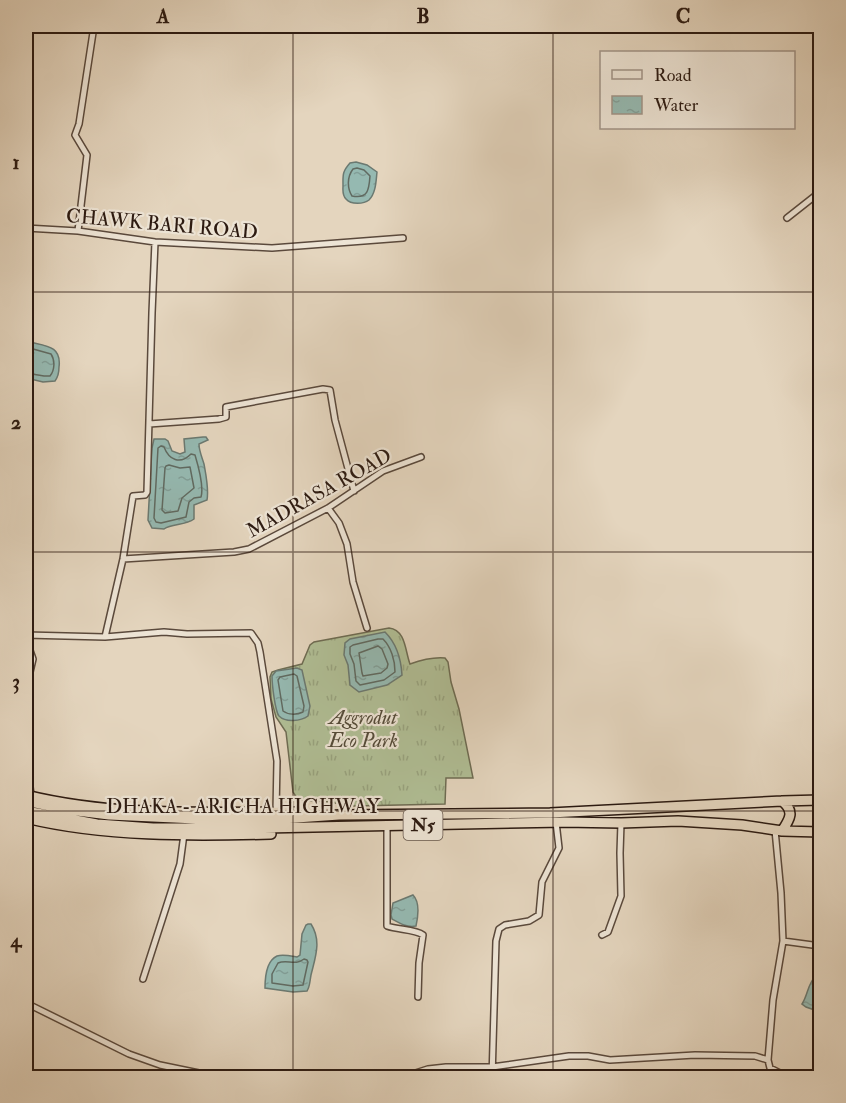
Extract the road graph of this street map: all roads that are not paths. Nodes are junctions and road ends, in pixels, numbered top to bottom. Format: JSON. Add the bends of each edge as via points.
{"nodes":[{"id":1,"x":94,"y":26,"type":"edge"},
{"id":2,"x":820,"y":192,"type":"edge"},
{"id":3,"x":787,"y":218,"type":"dead end"},
{"id":4,"x":26,"y":228,"type":"edge"},
{"id":5,"x":78,"y":231,"type":"junction"},
{"id":6,"x":403,"y":238,"type":"dead end"},
{"id":7,"x":156,"y":242,"type":"junction"},
{"id":8,"x":149,"y":424,"type":"junction"},
{"id":9,"x":421,"y":457,"type":"dead end"},
{"id":10,"x":354,"y":490,"type":"junction"},
{"id":11,"x":328,"y":508,"type":"junction"},
{"id":12,"x":123,"y":559,"type":"junction"},
{"id":13,"x":367,"y":628,"type":"dead end"},
{"id":14,"x":26,"y":637,"type":"edge"},
{"id":15,"x":105,"y":637,"type":"junction"},
{"id":16,"x":26,"y":689,"type":"edge"},
{"id":17,"x":26,"y":751,"type":"edge"},
{"id":18,"x":27,"y":797,"type":"edge"},
{"id":19,"x":820,"y":800,"type":"edge"},
{"id":20,"x":782,"y":801,"type":"junction"},
{"id":21,"x":26,"y":811,"type":"edge"},
{"id":22,"x":276,"y":812,"type":"junction"},
{"id":23,"x":339,"y":815,"type":"junction"},
{"id":24,"x":26,"y":818,"type":"edge"},
{"id":25,"x":556,"y":822,"type":"junction"},
{"id":26,"x":621,"y":823,"type":"junction"},
{"id":27,"x":387,"y":825,"type":"junction"},
{"id":28,"x":341,"y":826,"type":"junction"},
{"id":29,"x":778,"y":831,"type":"junction"},
{"id":30,"x":820,"y":832,"type":"edge"},
{"id":31,"x":184,"y":834,"type":"junction"},
{"id":32,"x":603,"y":935,"type":"dead end"},
{"id":33,"x":783,"y":941,"type":"junction"},
{"id":34,"x":820,"y":946,"type":"edge"},
{"id":35,"x":143,"y":979,"type":"dead end"},
{"id":36,"x":418,"y":997,"type":"dead end"},
{"id":37,"x":26,"y":1003,"type":"edge"},
{"id":38,"x":768,"y":1060,"type":"junction"},
{"id":39,"x":492,"y":1067,"type":"junction"},
{"id":40,"x":223,"y":1077,"type":"edge"},
{"id":41,"x":400,"y":1077,"type":"edge"},
{"id":42,"x":492,"y":1077,"type":"edge"},
{"id":43,"x":790,"y":1077,"type":"edge"}],
"edges":[{"from":1,"to":5,"type":"street","via":[[75,135],[87,155]]},
{"from":2,"to":3,"type":"street"},
{"from":4,"to":5,"type":"street","name":"CHAWK BARI ROAD"},
{"from":5,"to":7,"type":"street","name":"CHAWK BARI ROAD"},
{"from":6,"to":7,"type":"street","name":"CHAWK BARI ROAD","via":[[282,248]]},
{"from":7,"to":8,"type":"street"},
{"from":8,"to":10,"type":"street","via":[[219,419],[226,417],[226,407],[330,390]]},
{"from":8,"to":12,"type":"street","via":[[147,492],[133,496]]},
{"from":9,"to":10,"type":"street","name":"MADRASA ROAD","via":[[383,471]]},
{"from":10,"to":11,"type":"street","name":"MADRASA ROAD"},
{"from":11,"to":12,"type":"street","name":"MADRASA ROAD","via":[[249,549]]},
{"from":11,"to":13,"type":"street","via":[[347,544]]},
{"from":12,"to":15,"type":"street"},
{"from":14,"to":15,"type":"street"},
{"from":14,"to":16,"type":"street","via":[[33,659]]},
{"from":15,"to":22,"type":"street","via":[[164,632],[253,634],[262,661],[277,760]]},
{"from":17,"to":18,"type":"street"},
{"from":18,"to":22,"type":"highway","via":[[116,809]]},
{"from":18,"to":23,"type":"highway","name":"DHAKA - ARICHA HIGHWAY","number":"N5","via":[[69,810],[154,818],[218,820]]},
{"from":19,"to":20,"type":"highway","name":"DHAKA - ARICHA HIGHWAY","number":"N5"},
{"from":20,"to":23,"type":"highway","name":"DHAKA - ARICHA HIGHWAY","number":"N5","via":[[550,813]]},
{"from":20,"to":29,"type":"highway","via":[[789,807],[789,821]]},
{"from":21,"to":28,"type":"highway","name":"DHAKA - ARICHA HIGHWAY","number":"N5","via":[[97,824],[153,828]]},
{"from":22,"to":23,"type":"highway"},
{"from":24,"to":31,"type":"highway","via":[[93,830]]},
{"from":25,"to":26,"type":"highway","name":"DHAKA - ARICHA HIGHWAY","number":"N5"},
{"from":25,"to":27,"type":"highway","name":"DHAKA - ARICHA HIGHWAY","number":"N5"},
{"from":25,"to":39,"type":"street","via":[[559,848],[542,882],[539,915],[499,929]]},
{"from":26,"to":29,"type":"highway","name":"DHAKA - ARICHA HIGHWAY","number":"N5","via":[[702,822]]},
{"from":26,"to":32,"type":"street","via":[[621,896],[608,932]]},
{"from":27,"to":28,"type":"highway","name":"DHAKA - ARICHA HIGHWAY","number":"N5"},
{"from":27,"to":36,"type":"street","via":[[387,926],[423,935]]},
{"from":28,"to":31,"type":"highway","via":[[321,833]]},
{"from":29,"to":30,"type":"highway","name":"DHAKA - ARICHA HIGHWAY","number":"N5"},
{"from":29,"to":33,"type":"street"},
{"from":31,"to":35,"type":"street","via":[[180,864]]},
{"from":33,"to":34,"type":"street"},
{"from":33,"to":38,"type":"street"},
{"from":37,"to":40,"type":"street","via":[[129,1054],[160,1065]]},
{"from":38,"to":39,"type":"street","via":[[755,1056],[610,1060],[569,1056]]},
{"from":38,"to":43,"type":"street","via":[[770,1068]]},
{"from":39,"to":41,"type":"street","via":[[446,1067]]},
{"from":39,"to":42,"type":"street"}]}
